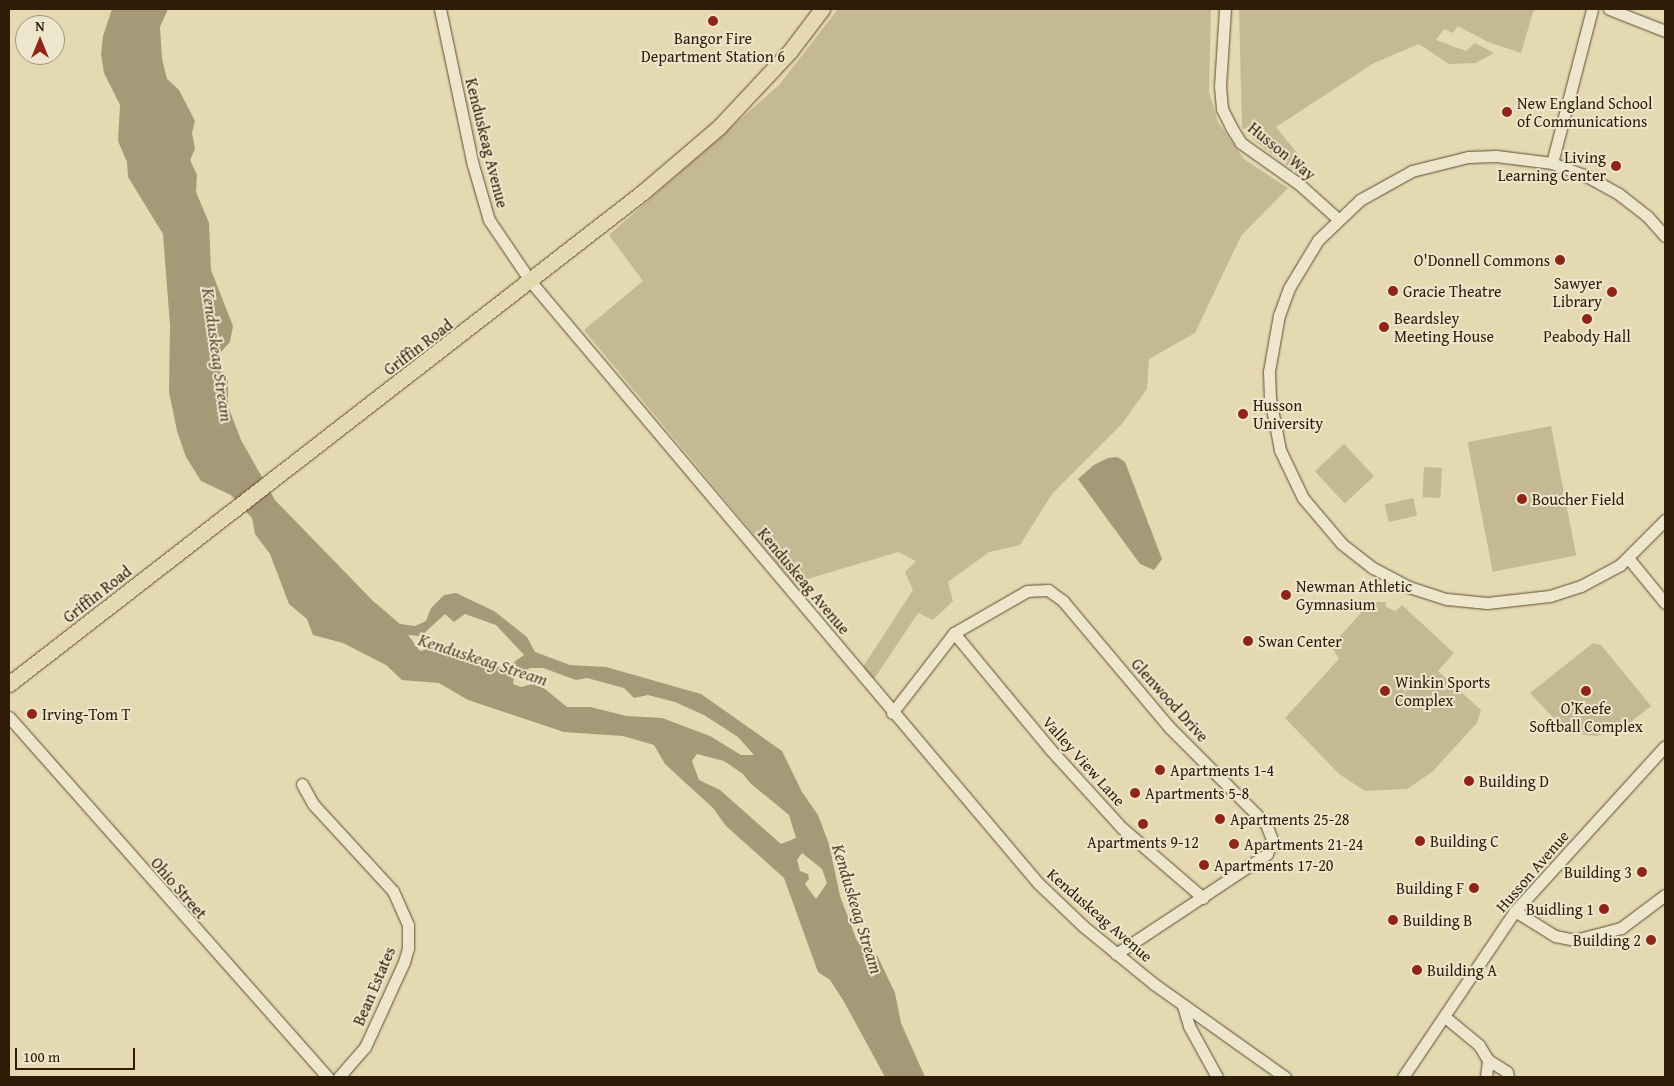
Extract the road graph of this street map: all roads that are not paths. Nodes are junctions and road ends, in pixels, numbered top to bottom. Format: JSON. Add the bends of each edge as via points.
{"nodes":[{"id":1,"x":440,"y":9,"type":"edge"},
{"id":2,"x":822,"y":9,"type":"edge"},
{"id":3,"x":1225,"y":9,"type":"edge"},
{"id":4,"x":1592,"y":9,"type":"edge"},
{"id":5,"x":1609,"y":9,"type":"edge"},
{"id":6,"x":1665,"y":31,"type":"edge"},
{"id":7,"x":1552,"y":163,"type":"junction"},
{"id":8,"x":1338,"y":219,"type":"junction"},
{"id":9,"x":1665,"y":236,"type":"edge"},
{"id":10,"x":531,"y":282,"type":"junction"},
{"id":11,"x":1665,"y":520,"type":"edge"},
{"id":12,"x":1629,"y":559,"type":"junction"},
{"id":13,"x":1665,"y":604,"type":"edge"},
{"id":14,"x":954,"y":633,"type":"junction"},
{"id":15,"x":9,"y":684,"type":"edge"},
{"id":16,"x":892,"y":713,"type":"junction"},
{"id":17,"x":9,"y":717,"type":"edge"},
{"id":18,"x":1665,"y":746,"type":"edge"},
{"id":19,"x":302,"y":784,"type":"dead end"},
{"id":20,"x":1665,"y":895,"type":"edge"},
{"id":21,"x":1203,"y":898,"type":"junction"},
{"id":22,"x":1516,"y":912,"type":"junction"},
{"id":23,"x":1116,"y":954,"type":"junction"},
{"id":24,"x":1183,"y":1006,"type":"junction"},
{"id":25,"x":1445,"y":1017,"type":"junction"},
{"id":26,"x":1488,"y":1060,"type":"junction"},
{"id":27,"x":328,"y":1077,"type":"edge"},
{"id":28,"x":339,"y":1077,"type":"edge"},
{"id":29,"x":1217,"y":1077,"type":"edge"},
{"id":30,"x":1285,"y":1077,"type":"edge"},
{"id":31,"x":1403,"y":1077,"type":"edge"},
{"id":32,"x":1486,"y":1077,"type":"edge"},
{"id":33,"x":1508,"y":1077,"type":"edge"}],
"edges":[{"from":1,"to":10,"type":"street","name":"Kenduskeag Avenue","via":[[472,165],[489,220]]},
{"from":2,"to":10,"type":"main road","name":"Griffin Road","via":[[790,51],[719,127]]},
{"from":3,"to":8,"type":"street","name":"Husson Way","via":[[1220,86],[1222,109],[1231,127],[1241,143],[1299,184]]},
{"from":4,"to":7,"type":"street"},
{"from":5,"to":6,"type":"street"},
{"from":7,"to":8,"type":"street","via":[[1496,156],[1440,162],[1385,184]]},
{"from":7,"to":9,"type":"street","via":[[1586,176],[1618,194],[1647,216]]},
{"from":8,"to":12,"type":"street","via":[[1313,248],[1289,288],[1276,324],[1269,371],[1270,398],[1280,450],[1303,498],[1327,530],[1373,568],[1409,587],[1447,598],[1487,603],[1550,596],[1581,586]]},
{"from":10,"to":15,"type":"main road","name":"Griffin Road"},
{"from":10,"to":16,"type":"street","name":"Kenduskeag Avenue"},
{"from":11,"to":12,"type":"street"},
{"from":12,"to":13,"type":"street"},
{"from":14,"to":16,"type":"street","name":"Glenwood Drive"},
{"from":14,"to":21,"type":"street","name":"Valley View Lane","via":[[1050,749],[1122,828]]},
{"from":14,"to":21,"type":"street","name":"Glenwood Drive","via":[[1027,591],[1048,590],[1063,600],[1169,727],[1266,824],[1272,840],[1267,854]]},
{"from":16,"to":23,"type":"street","name":"Kenduskeag Avenue","via":[[1026,870]]},
{"from":17,"to":27,"type":"street","name":"Ohio Street"},
{"from":18,"to":22,"type":"street","name":"Husson Avenue"},
{"from":19,"to":28,"type":"street","name":"Bean Estates","via":[[313,804],[393,891],[408,924],[408,948],[404,962],[365,1047]]},
{"from":20,"to":22,"type":"street","via":[[1621,928],[1575,940],[1555,936]]},
{"from":21,"to":23,"type":"street","name":"Glenwood Drive"},
{"from":22,"to":25,"type":"street","name":"Husson Avenue"},
{"from":23,"to":24,"type":"street","name":"Kenduskeag Avenue"},
{"from":24,"to":29,"type":"street","via":[[1189,1026]]},
{"from":24,"to":30,"type":"street","name":"Kenduskeag Avenue"},
{"from":25,"to":26,"type":"street","via":[[1479,1045]]},
{"from":25,"to":31,"type":"street","name":"Husson Avenue"},
{"from":26,"to":32,"type":"street"},
{"from":26,"to":33,"type":"street","via":[[1506,1072]]}]}
